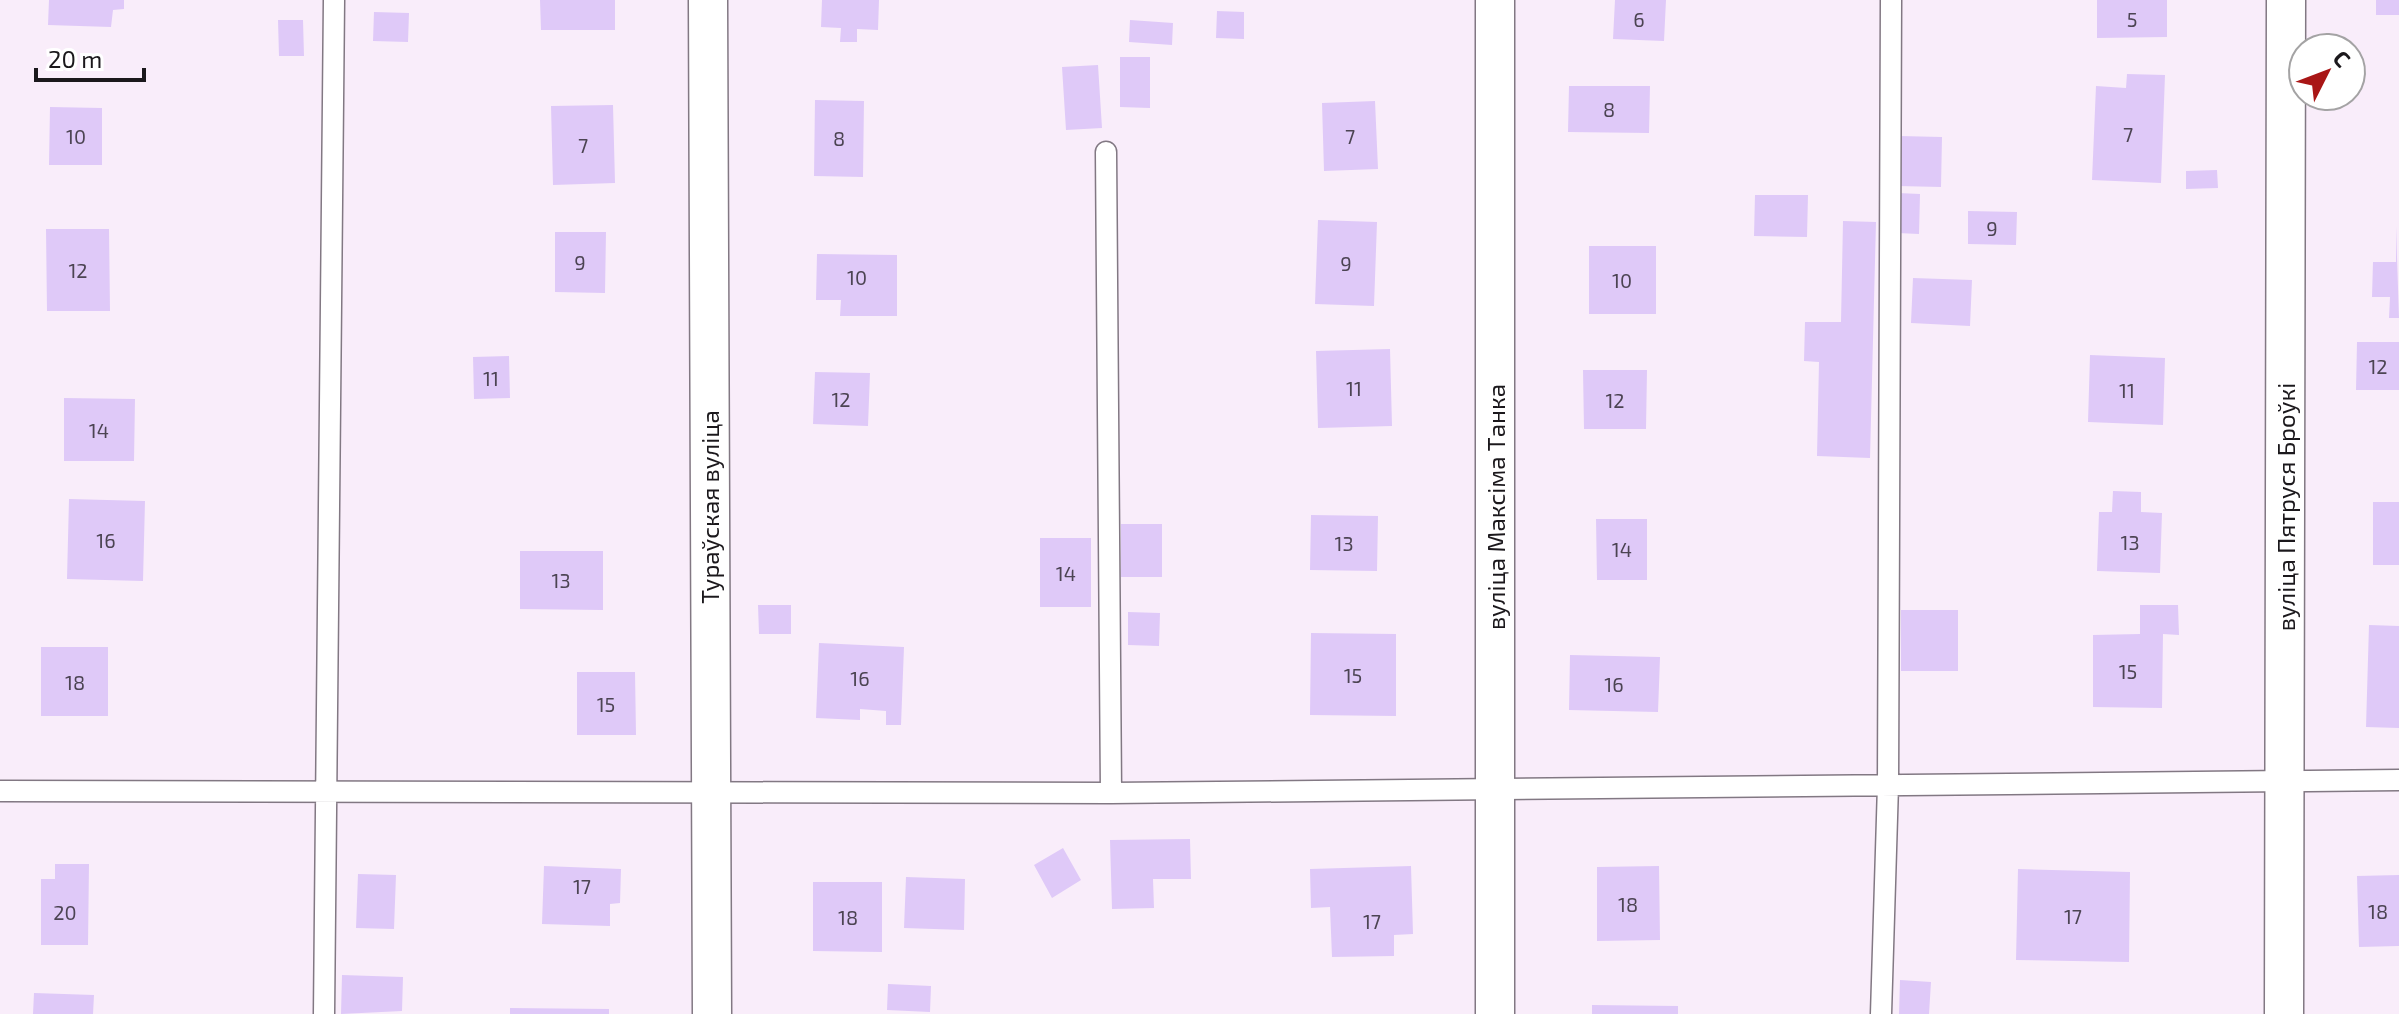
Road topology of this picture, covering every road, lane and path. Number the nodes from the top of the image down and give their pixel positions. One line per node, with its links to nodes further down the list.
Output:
1 (334, 0): 13 (lane)
2 (708, 0): 14 (street, Тураўская вуліца)
3 (1495, 0): 10 (street, вуліца Максіма Танка)
4 (1891, 0): 9 (lane)
5 (2286, 0): 8 (street, вуліца Пятруся Броўкі)
6 (1106, 152): 12 (lane)
7 (2399, 780): 8 (lane)
8 (2284, 781): 9 (lane); 19 (street, вуліца Пятруся Броўкі)
9 (1888, 785): 10 (lane); 18 (lane)
10 (1496, 789): 12 (lane); 17 (street, вуліца Максіма Танка)
11 (0, 791): 13 (lane)
12 (1111, 793): 14 (lane)
13 (325, 794): 14 (lane); 15 (lane)
14 (710, 794): 16 (street, Тураўская вуліца)
15 (324, 1014)
16 (712, 1014)
17 (1495, 1014)
18 (1881, 1014)
19 (2284, 1014)

